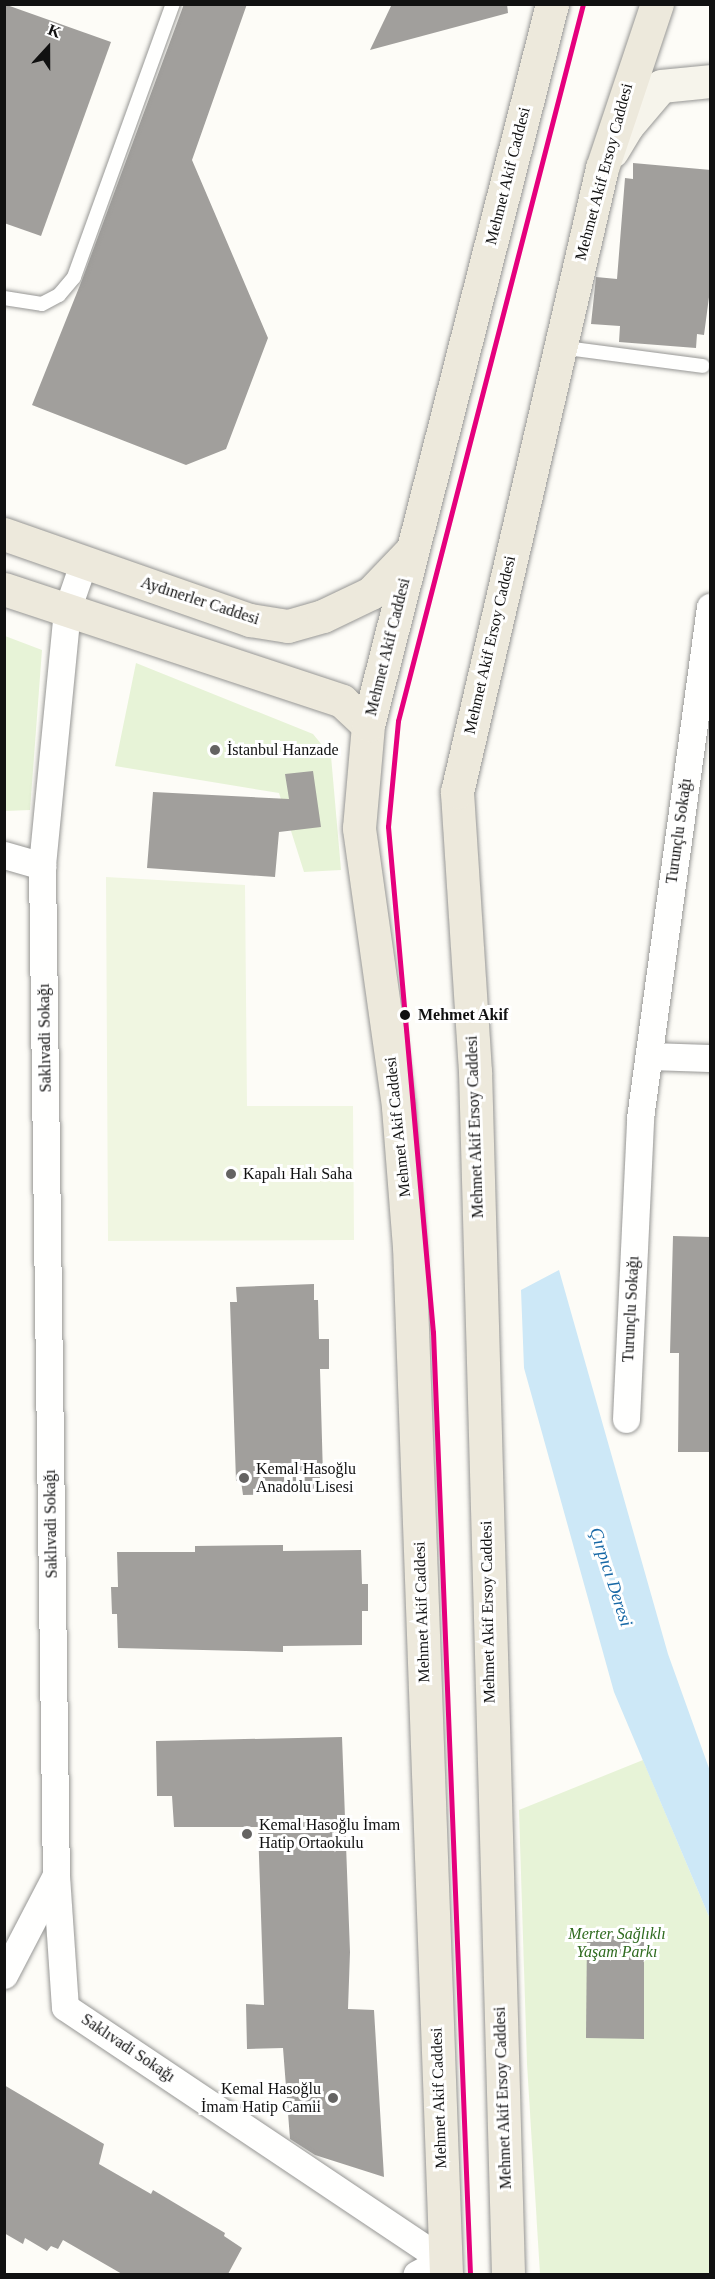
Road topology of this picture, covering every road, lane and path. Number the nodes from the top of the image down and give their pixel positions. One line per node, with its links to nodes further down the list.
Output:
1 (173, 4): 6 (lane)
2 (552, 4): 10 (main road, Mehmet Akif Caddesi)
3 (657, 4): 5 (main road, Mehmet Akif Ersoy Caddesi)
4 (711, 81): 5 (main road)
5 (602, 168): 7 (main road, Mehmet Akif Ersoy Caddesi)
6 (4, 298)
7 (559, 347): 8 (lane); 25 (main road, Mehmet Akif Ersoy Caddesi)
8 (703, 366)
9 (4, 534): 11 (main road, Aydınerler Caddesi)
10 (413, 549): 11 (main road, Aydınerler Caddesi); 15 (main road, Mehmet Akif Caddesi)
11 (84, 561): 14 (street, Saklıvadi Sokağı)
12 (4, 589): 14 (main road)
13 (711, 607): 18 (street, Turunçlu Sokağı)
14 (67, 610): 15 (main road); 17 (street, Saklıvadi Sokağı)
15 (368, 724): 24 (main road, Mehmet Akif Caddesi)
16 (4, 855): 17 (street)
17 (42, 866): 21 (street, Saklıvadi Sokağı)
18 (649, 1056): 19 (street); 20 (street, Turunçlu Sokağı)
19 (711, 1058)
20 (626, 1419)
21 (56, 1876): 22 (street); 23 (street, Saklıvadi Sokağı)
22 (4, 1975)
23 (417, 2274)
24 (446, 2274)
25 (508, 2274)

